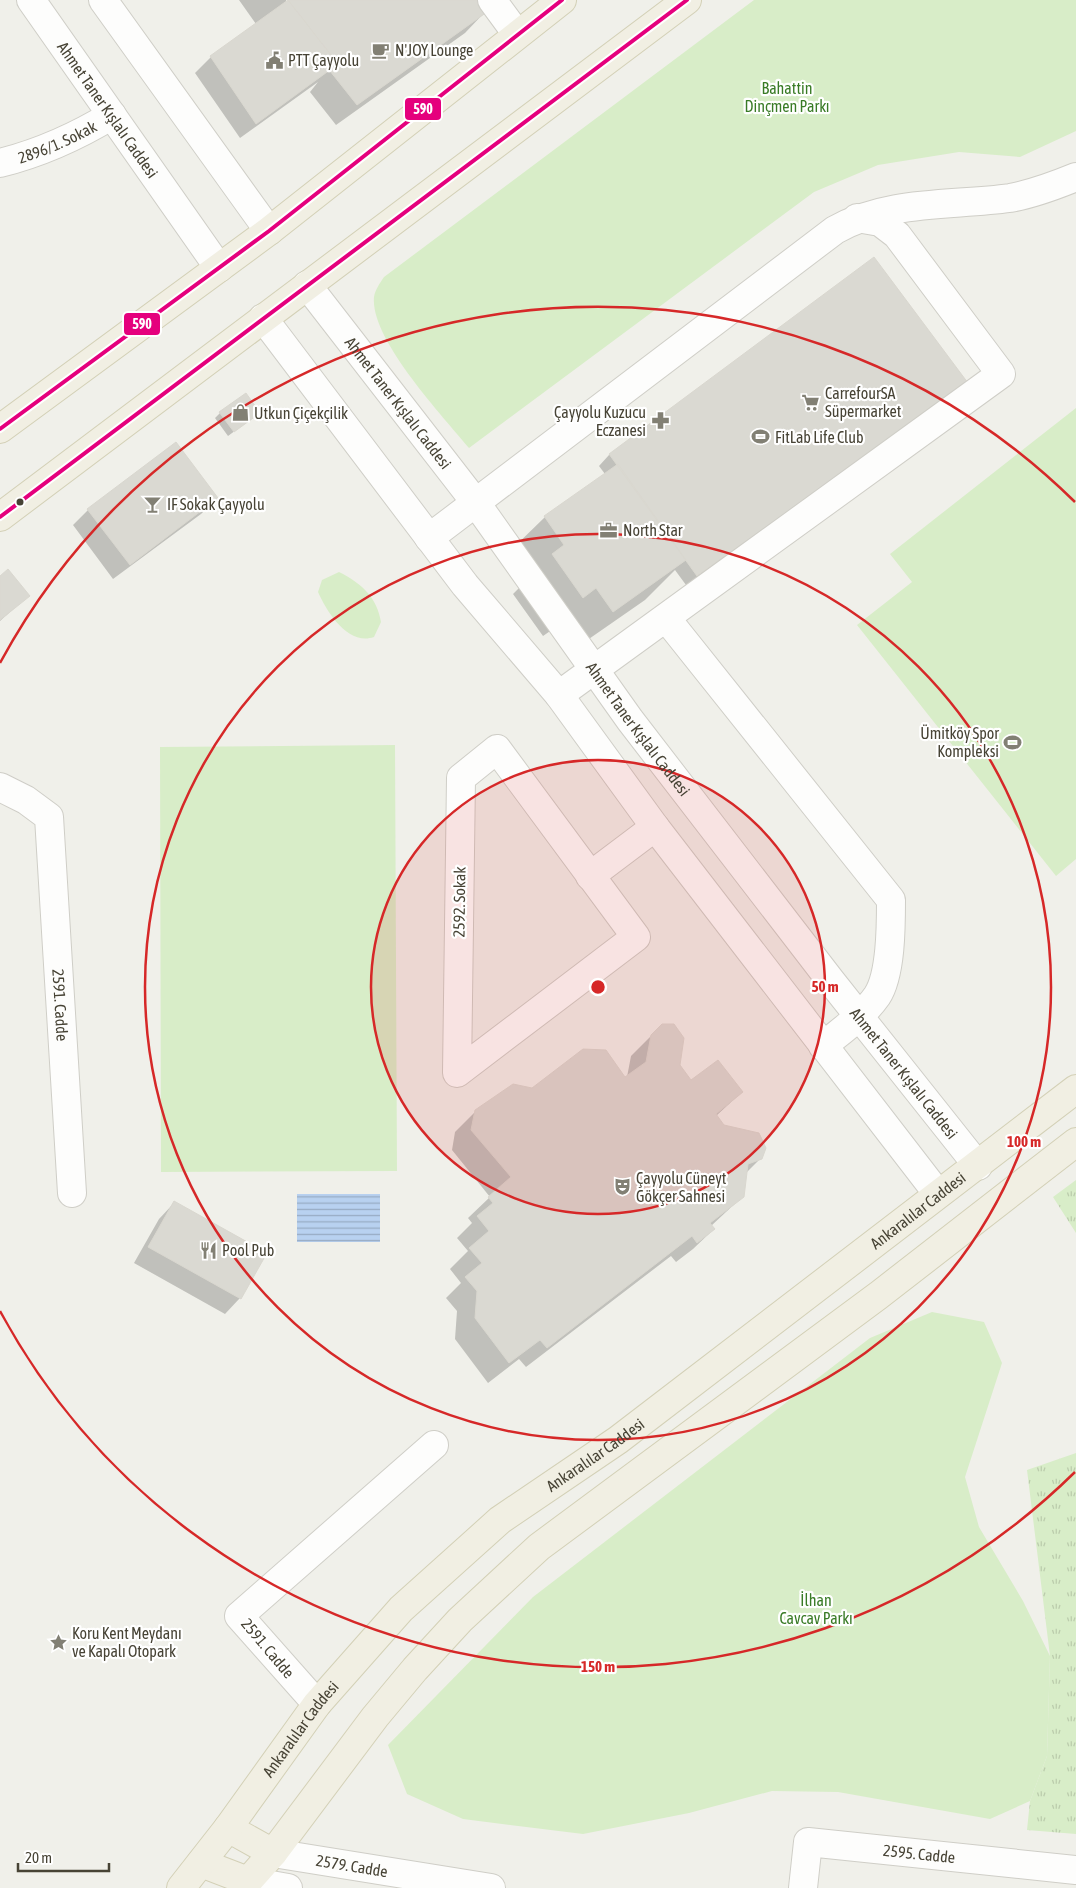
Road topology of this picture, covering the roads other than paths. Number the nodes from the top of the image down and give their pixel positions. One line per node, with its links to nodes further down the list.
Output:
1 (32, 0): 7 (street, Ahmet Taner Kışlalı Caddesi)
2 (103, 0): 11 (street)
3 (492, 0): 6 (street)
4 (562, 0): 6 (main road)
5 (687, 0): 13 (main road)
6 (517, 34): 11 (main road)
7 (112, 116): 8 (street, 2896/1. Sokak); 12 (street, Ahmet Taner Kışlalı Caddesi)
8 (0, 164)
9 (1076, 177): 10 (street)
10 (857, 218): 16 (street); 19 (street)
11 (269, 231): 12 (main road)
12 (219, 268): 15 (main road)
13 (307, 285): 14 (main road); 16 (street, Ahmet Taner Kışlalı Caddesi)
14 (263, 318): 17 (main road); 18 (street)
15 (0, 429)
16 (476, 503): 18 (street); 20 (street, Ahmet Taner Kışlalı Caddesi)
17 (0, 517)
18 (429, 538): 21 (street)
19 (666, 618): 20 (street); 25 (street)
20 (593, 669): 21 (street); 25 (street, Ahmet Taner Kışlalı Caddesi)
21 (559, 695): 23 (street)
22 (0, 787): 30 (street, 2591. Cadde)
23 (655, 827): 24 (street); 26 (street)
24 (590, 876): 24 (street, 2592. Sokak)
25 (860, 1016): 26 (street); 29 (street, Ahmet Taner Kışlalı Caddesi)
26 (822, 1046): 31 (street)
27 (1076, 1090): 29 (main road, Ankaralılar Caddesi)
28 (1076, 1142): 32 (main road)
29 (978, 1166): 31 (main road, Ankaralılar Caddesi); 32 (main road)
30 (72, 1193)
31 (938, 1194): 32 (main road); 34 (main road, Ankaralılar Caddesi)
32 (987, 1210): 36 (main road)
33 (434, 1445): 34 (street, 2591. Cadde)
34 (317, 1704): 35 (main road, Ankaralılar Caddesi)
35 (228, 1828): 36 (main road); 37 (main road, Ankaralılar Caddesi)
36 (273, 1853): 39 (main road); 42 (street, 2579. Cadde)
37 (201, 1864): 39 (main road); 40 (main road, Ankaralılar Caddesi)
38 (1076, 1870): 43 (street, 2595. Cadde)
39 (245, 1885): 41 (street)
40 (181, 1888)
41 (288, 1888)
42 (491, 1888)
43 (804, 1888)

